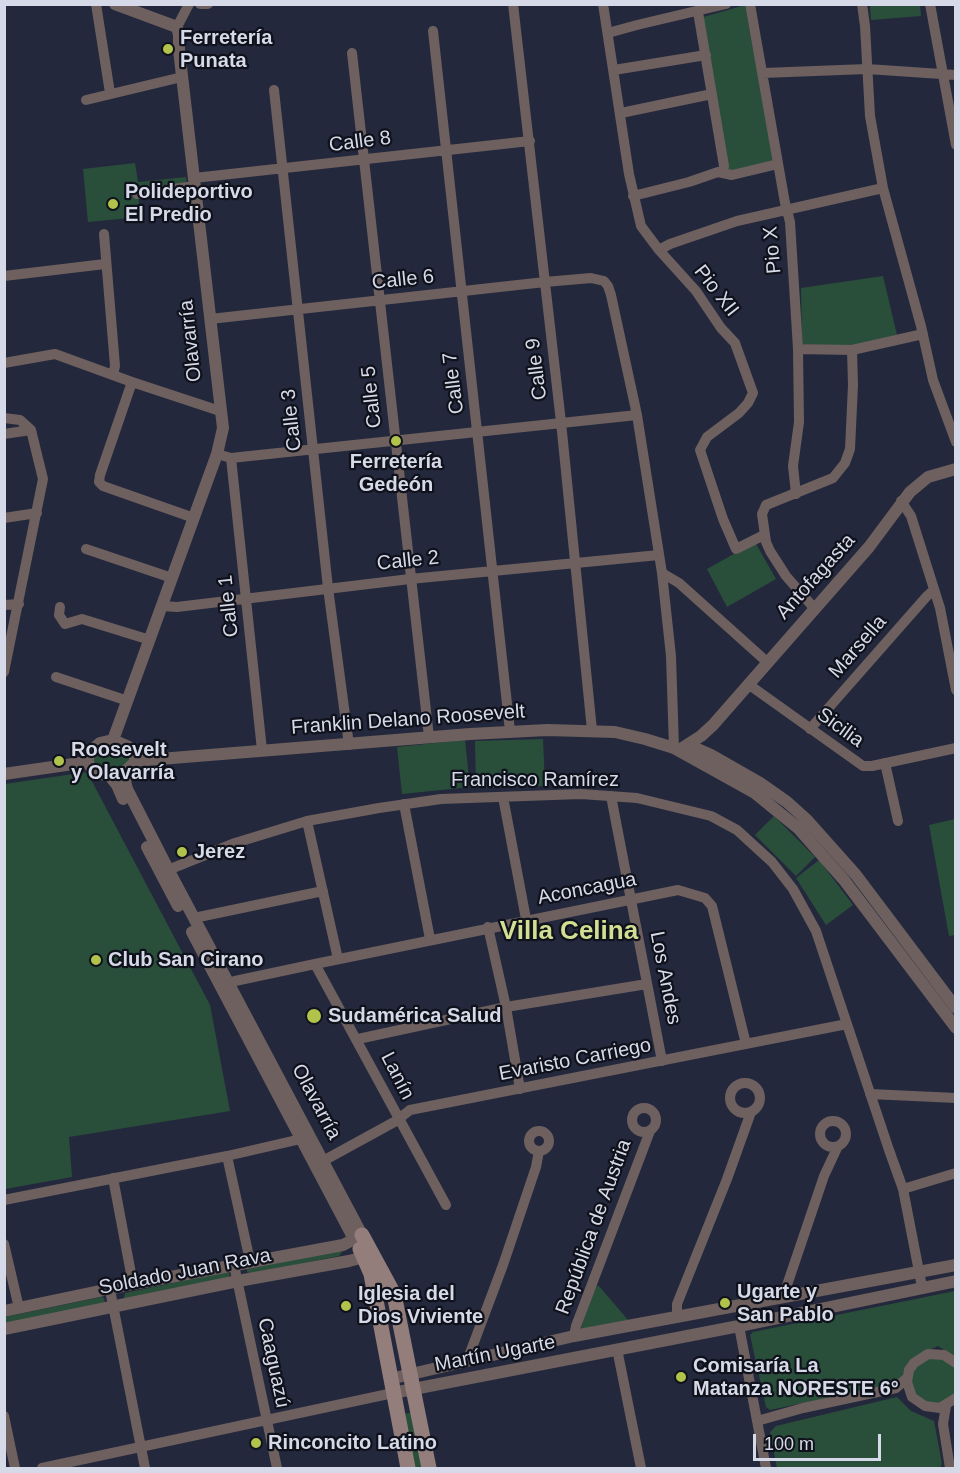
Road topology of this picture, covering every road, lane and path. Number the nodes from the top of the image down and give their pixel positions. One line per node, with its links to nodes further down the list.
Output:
1 (96, 4): 26 (street)
2 (114, 4): 12 (street)
3 (189, 4): 14 (street)
4 (200, 4): 5 (street)
5 (208, 4)
6 (513, 4): 30 (street, Calle 9)
7 (603, 4): 16 (street, Pio XII)
8 (726, 4): 13 (street)
9 (750, 4): 21 (street, Pio X)
10 (862, 4): 19 (street)
11 (930, 4): 22 (street)
12 (138, 9): 14 (street)
13 (703, 9): 16 (street); 18 (street)
14 (177, 27): 24 (street, Olavarría)
15 (433, 32): 32 (street, Calle 7)
16 (608, 33): 20 (street, Pio XII)
17 (352, 53): 33 (street, Calle 5)
18 (706, 55): 20 (street); 27 (street)
19 (867, 69): 21 (street); 22 (street); 38 (street)
20 (614, 70): 29 (street, Pio XII)
21 (763, 73): 34 (street, Pio X)
22 (942, 75): 23 (street); 31 (street)
23 (956, 75)
24 (182, 77): 26 (street); 37 (street, Olavarría)
25 (274, 90): 35 (street, Calle 3)
26 (110, 93): 28 (street)
27 (712, 94): 29 (street); 36 (street)
28 (86, 100)
29 (621, 113): 40 (street, Pio XII)
30 (530, 141): 32 (street, Calle 8); 46 (street, Calle 9)
31 (956, 145)
32 (446, 150): 33 (street, Calle 8); 47 (street, Calle 7)
33 (364, 159): 35 (street, Calle 8); 48 (street, Calle 5)
34 (778, 164): 36 (street); 41 (street, Pio X)
35 (282, 169): 37 (street, Calle 8); 49 (street, Calle 3)
36 (723, 172): 40 (street)
37 (194, 182): 39 (street, Calle 8); 50 (street, Olavarría)
38 (883, 188): 41 (street); 51 (street)
39 (136, 194)
40 (633, 196): 43 (street, Pio XII)
41 (787, 211): 43 (street); 52 (street, Pio X)
42 (104, 234): 44 (street)
43 (659, 250): 75 (street, Pio XII)
44 (105, 264): 45 (street); 55 (street)
45 (4, 276)
46 (545, 282): 47 (street, Calle 6); 58 (street, Calle 6); 60 (street, Calle 9)
47 (462, 292): 48 (street, Calle 6); 62 (street, Calle 7)
48 (380, 300): 49 (street, Calle 6); 64 (street, Calle 5)
49 (299, 308): 50 (street, Calle 6); 66 (street, Calle 3)
50 (210, 319): 57 (street, Olavarría)
51 (923, 334): 53 (street); 65 (street)
52 (798, 349): 53 (street); 70 (street, Pio X)
53 (852, 350): 70 (street)
54 (5, 363): 55 (street)
55 (113, 375): 56 (street)
56 (132, 382): 57 (street); 74 (street)
57 (220, 411): 67 (street, Olavarría)
58 (637, 415): 60 (street); 77 (street)
59 (4, 418): 61 (street)
60 (561, 422): 62 (street); 78 (street, Calle 9)
61 (31, 430): 63 (street); 72 (street)
62 (478, 432): 64 (street); 79 (street, Calle 7)
63 (4, 434)
64 (395, 442): 66 (street); 82 (street, Calle 5)
65 (956, 442)
66 (313, 449): 68 (street); 83 (street, Calle 3)
67 (217, 454): 68 (street); 74 (street, Olavarría)
68 (231, 458): 85 (street, Calle 1)
69 (956, 469): 71 (street, Antofagasta)
70 (796, 494): 75 (street)
71 (901, 501): 84 (street); 90 (street, Antofagasta)
72 (37, 513): 73 (street); 86 (street)
73 (4, 518)
74 (194, 518): 81 (street, Olavarría)
75 (764, 535): 90 (street)
76 (86, 549): 81 (street)
77 (659, 555): 78 (street, Calle 2); 80 (street)
78 (576, 562): 79 (street, Calle 2); 100 (street, Calle 9)
79 (492, 571): 82 (street, Calle 2); 101 (street, Calle 7)
80 (662, 573): 92 (street); 106 (street)
81 (172, 578): 88 (street, Olavarría)
82 (410, 579): 83 (street, Calle 2); 102 (street, Calle 5)
83 (328, 588): 85 (street, Calle 2); 104 (street, Calle 3)
84 (934, 590): 96 (street); 99 (street, Marsella)
85 (246, 598): 88 (street, Calle 2); 107 (street, Calle 1)
86 (18, 604): 87 (street); 93 (street)
87 (4, 605)
88 (162, 606): 91 (street, Olavarría)
89 (60, 607): 91 (street)
90 (814, 608): 92 (street, Antofagasta)
91 (150, 640): 97 (street, Olavarría)
92 (767, 663): 95 (street, Antofagasta)
93 (4, 672)
94 (56, 677): 97 (street)
95 (748, 684): 98 (street, Antofagasta); 99 (street, Sicilia)
96 (956, 690)
97 (128, 701): 103 (street, Olavarría)
98 (713, 725): 106 (street, Antofagasta); 108 (street)
99 (810, 729): 110 (street, Sicilia)
100 (592, 730): 101 (street, Franklin Delano Roosevelt); 106 (street, Franklin Delano Roosevelt)
101 (510, 731): 102 (street, Franklin Delano Roosevelt)
102 (429, 737): 104 (street, Franklin Delano Roosevelt)
103 (113, 740): 109 (street); 111 (street)
104 (348, 745): 107 (street, Franklin Delano Roosevelt)
105 (956, 748): 110 (street, Sicilia)
106 (678, 749): 108 (street); 112 (street)
107 (262, 750): 111 (street, Franklin Delano Roosevelt)
108 (711, 755): 112 (street); 132 (street)
109 (87, 762): 113 (street); 114 (street)
110 (885, 763): 119 (street)
111 (131, 766): 114 (street); 120 (street, Olavarría)
112 (717, 771): 134 (street)
113 (4, 774)
114 (109, 775): 120 (street, Olavarría)
115 (611, 796): 116 (street, Francisco Ramírez); 122 (street, Los Andes); 133 (street, Francisco Ramírez)
116 (503, 797): 117 (street, Francisco Ramírez); 124 (street)
117 (404, 804): 118 (street, Francisco Ramírez); 126 (street)
118 (307, 821): 120 (street, Francisco Ramírez); 121 (street)
119 (898, 821)
120 (164, 871): 123 (street, Olavarría); 130 (street, Olavarría)
121 (323, 891): 123 (street); 127 (street)
122 (632, 898): 124 (street, Aconcagua); 129 (street, Los Andes); 136 (street, Aconcagua)
123 (194, 918): 130 (street, Olavarría)
124 (526, 919): 125 (street, Aconcagua)
125 (488, 927): 126 (street, Aconcagua); 131 (street)
126 (430, 939): 127 (street, Aconcagua)
127 (338, 959): 128 (street, Aconcagua)
128 (315, 964): 130 (street, Aconcagua); 135 (street, Lanín)
129 (647, 984): 131 (street); 137 (street, Los Andes)
130 (225, 985): 144 (street, Olavarría); 148 (street, Olavarría)
131 (506, 1007): 135 (street); 138 (street)
132 (956, 1008)
133 (847, 1024): 136 (street, Evaristo Carriego); 139 (street, Francisco Ramírez)
134 (956, 1028)
135 (358, 1040): 142 (street, Lanín)
136 (746, 1044): 137 (street, Evaristo Carriego)
137 (662, 1061): 138 (street, Evaristo Carriego)
138 (520, 1089): 142 (street, Evaristo Carriego)
139 (870, 1094): 140 (street); 151 (street, Francisco Ramírez)
140 (956, 1098)
141 (752, 1112): 170 (street)
142 (399, 1119): 148 (street, Evaristo Carriego); 153 (street, Lanín)
143 (650, 1131): 173 (street, República de Austria)
144 (301, 1139): 147 (street); 154 (street, Olavarría)
145 (838, 1146): 166 (street)
146 (539, 1151): 175 (street)
147 (227, 1156): 150 (street); 157 (street)
148 (323, 1161): 154 (street, Olavarría)
149 (956, 1173): 151 (street)
150 (113, 1178): 152 (street); 163 (street)
151 (903, 1189): 160 (street, Francisco Ramírez)
152 (4, 1200)
153 (446, 1205)
154 (358, 1237): 156 (main road, Olavarría); 157 (street, Soldado Juan Rava)
155 (4, 1244): 168 (street)
156 (369, 1256): 161 (street, Soldado Juan Rava); 177 (main road, Olavarría); 179 (main road, Olavarría)
157 (250, 1262): 158 (street, Soldado Juan Rava)
158 (234, 1265): 161 (street, Caaguazú); 163 (street, Soldado Juan Rava)
159 (956, 1265): 160 (street, Martín Ugarte)
160 (919, 1272): 164 (street, Francisco Ramírez); 166 (street, Martín Ugarte)
161 (238, 1281): 167 (street, Soldado Juan Rava); 187 (street, Caaguazú)
162 (956, 1281): 164 (street, Martín Ugarte)
163 (133, 1284): 165 (street, Soldado Juan Rava)
164 (922, 1287): 171 (street, Martín Ugarte)
165 (110, 1290): 167 (street); 168 (street, Soldado Juan Rava)
166 (783, 1297): 170 (street, Martín Ugarte)
167 (113, 1306): 172 (street, Soldado Juan Rava); 190 (street)
168 (20, 1308): 169 (street, Soldado Juan Rava)
169 (4, 1311)
170 (677, 1316): 173 (street, Martín Ugarte)
171 (739, 1326): 174 (street, Martín Ugarte); 188 (street)
172 (4, 1329)
173 (574, 1336): 175 (street, Martín Ugarte)
174 (617, 1349): 181 (street, Martín Ugarte); 197 (street)
175 (467, 1361): 177 (street, Martín Ugarte)
176 (956, 1363): 178 (street)
177 (410, 1374): 179 (street, Martín Ugarte); 181 (main road, Olavarría)
178 (907, 1378): 180 (street); 182 (street)
179 (392, 1386): 181 (street, Martín Ugarte); 187 (street, Martín Ugarte); 195 (main road, Olavarría)
180 (896, 1388): 182 (street); 188 (street)
181 (413, 1390): 196 (main road, Olavarría)
182 (912, 1396): 185 (street)
183 (956, 1398): 184 (street)
184 (946, 1406): 185 (street); 189 (street)
185 (925, 1407): 189 (street)
186 (4, 1416): 191 (street)
187 (267, 1420): 190 (street, Martín Ugarte); 194 (street, Caaguazú)
188 (757, 1421): 198 (street)
189 (943, 1424): 199 (street)
190 (140, 1447): 192 (street, Martín Ugarte); 193 (street)
191 (15, 1468)
192 (42, 1468)
193 (145, 1468)
194 (277, 1468)
195 (408, 1468)
196 (429, 1468)
197 (641, 1468)
198 (766, 1468)
199 (950, 1468)

